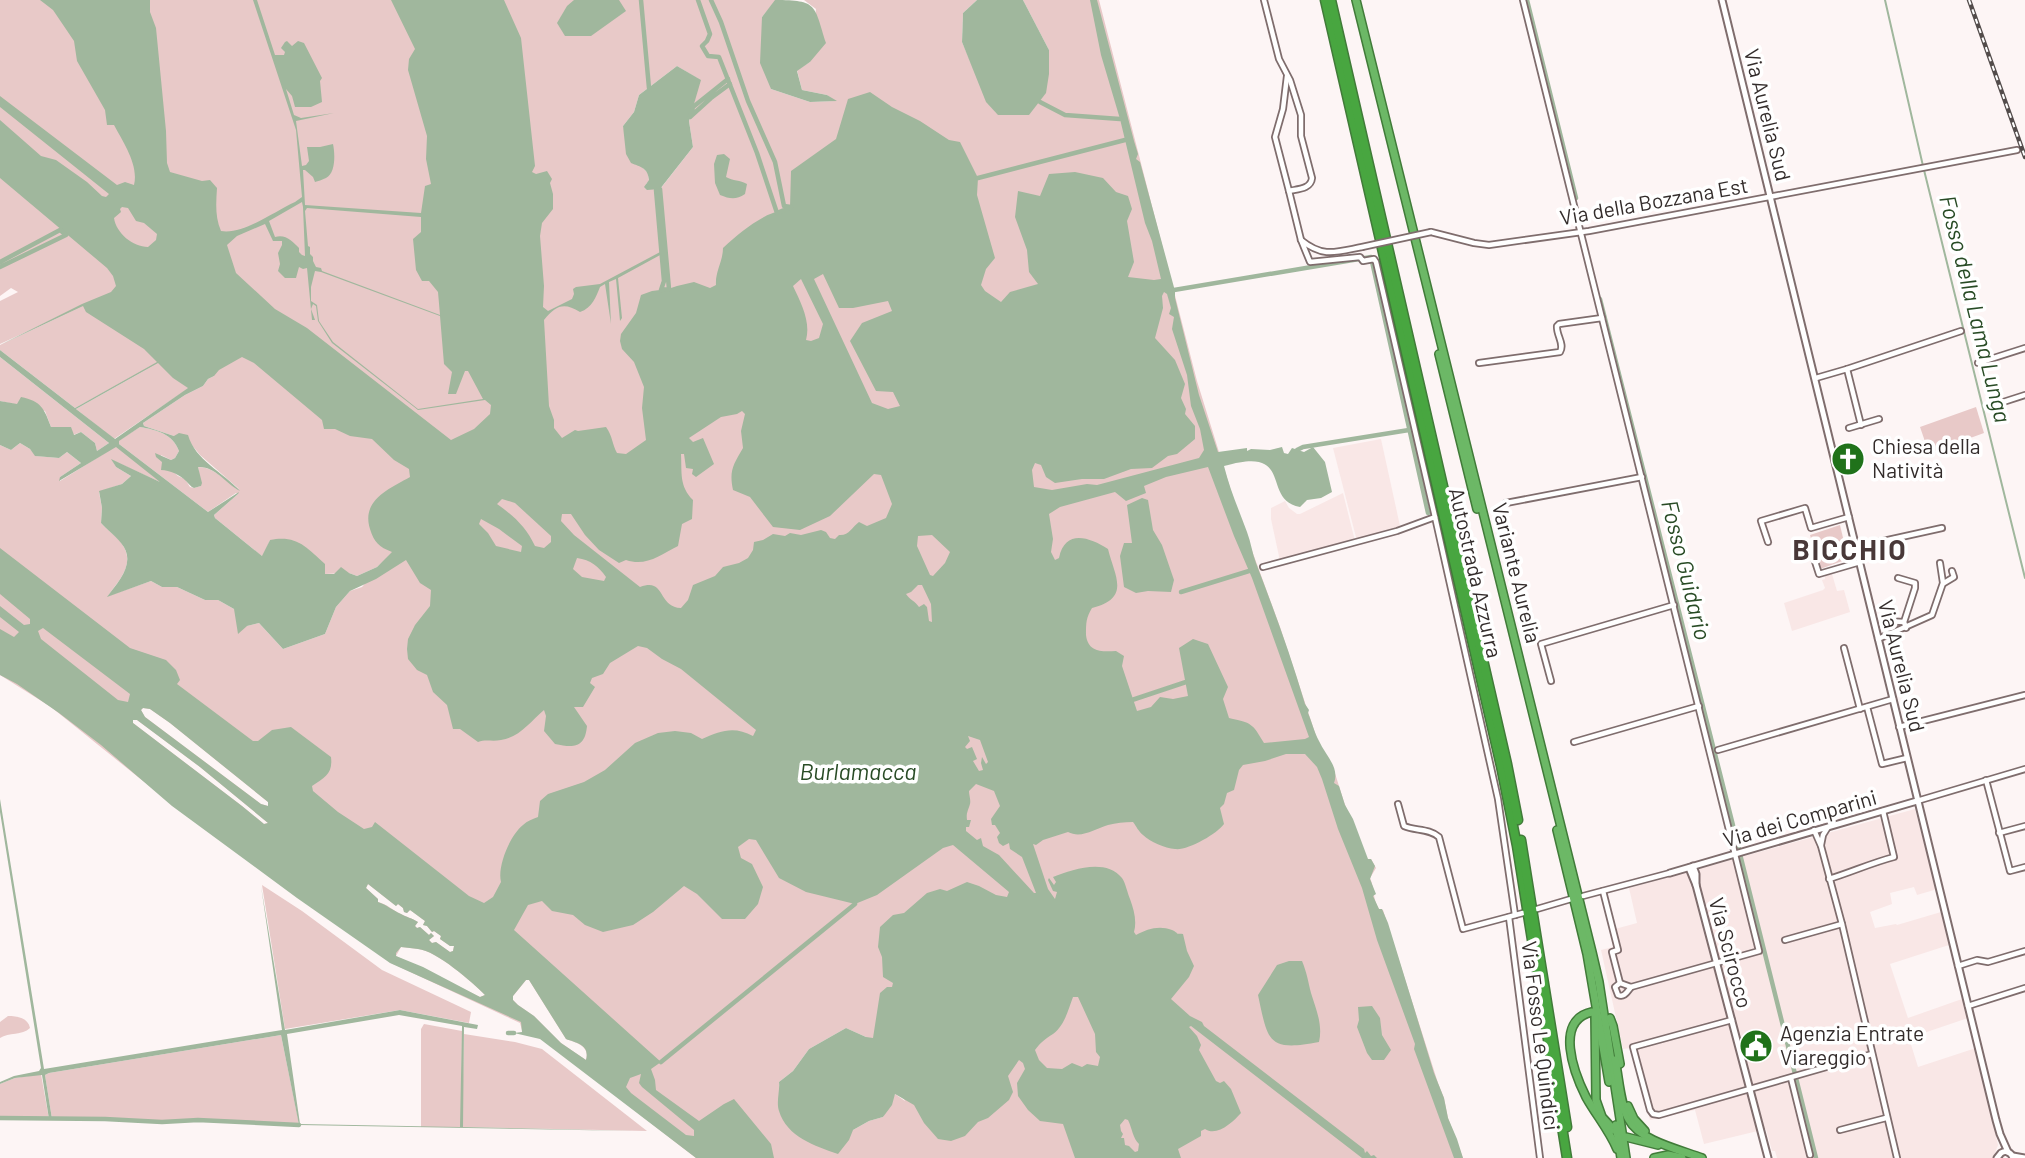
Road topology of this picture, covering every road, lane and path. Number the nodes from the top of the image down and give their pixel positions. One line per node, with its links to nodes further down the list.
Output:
1 (1264, 0): 7 (street)
2 (1325, 0): 105 (highway, Autostrada Azzurra)
3 (1331, 0): 106 (highway, Autostrada Azzurra)
4 (1354, 0): 83 (highway, Variante Aurelia)
5 (1523, 0): 11 (street)
6 (1722, 0): 10 (main road, Via Aurelia Sud)
7 (1287, 75): 9 (street); 9 (street)
8 (2017, 150): 10 (street, Via della Bozzana Est)
9 (1289, 191): 12 (street)
10 (1771, 198): 11 (street, Via della Bozzana Est); 19 (main road, Via Aurelia Sud)
11 (1581, 232): 12 (street, Via della Bozzana Est, bridge); 13 (street)
12 (1301, 240): 27 (street, Via Fosso Le Quindici)
13 (1602, 318): 16 (street); 25 (street)
14 (1961, 331): 18 (street)
15 (2025, 348): 17 (street)
16 (1479, 363)
17 (1978, 363)
18 (1847, 369): 19 (street); 23 (street)
19 (1816, 378): 28 (main road, Via Aurelia Sud)
20 (2025, 395): 21 (street)
21 (1997, 404)
22 (1879, 419): 23 (street)
23 (1861, 425): 24 (street)
24 (1849, 428)
25 (1642, 477): 26 (street); 39 (street)
26 (1506, 503)
27 (1435, 517): 35 (street); 76 (street, Via Fosso Le Quindici)
28 (1849, 517): 30 (street); 32 (main road, Via Aurelia Sud)
29 (1942, 528): 32 (street)
30 (1768, 542)
31 (1810, 546): 33 (street)
32 (1856, 547): 33 (main road, Via Aurelia Sud)
33 (1860, 562): 42 (main road, Via Aurelia Sud)
34 (1940, 563): 38 (street)
35 (1263, 567)
36 (1952, 571): 38 (street)
37 (1898, 578): 41 (street)
38 (1943, 583): 41 (street)
39 (1674, 605): 44 (street); 47 (street)
40 (1885, 621): 41 (street)
41 (1905, 625): 42 (street)
42 (1878, 639): 46 (main road, Via Aurelia Sud)
43 (1844, 648): 49 (street)
44 (1551, 681)
45 (2025, 695): 50 (street)
46 (1893, 699): 48 (street); 50 (main road, Via Aurelia Sud)
47 (1699, 706): 51 (street); 64 (street)
48 (1867, 707): 49 (street); 53 (street)
49 (1860, 709): 52 (street)
50 (1899, 727): 53 (main road, Via Aurelia Sud)
51 (1574, 742)
52 (1718, 750)
53 (1907, 758): 56 (main road, Via Aurelia Sud)
54 (2025, 769): 55 (street, Via dei Comparini)
55 (1986, 780): 56 (street, Via dei Comparini); 62 (street)
56 (1917, 801): 58 (main road, Via dei Comparini); 81 (main road, Via Aurelia Sud)
57 (1398, 804): 76 (street)
58 (1884, 811): 60 (main road, Via dei Comparini); 70 (street)
59 (2025, 825): 62 (street)
60 (1828, 827): 61 (main road, Via dei Comparini); 63 (street)
61 (1814, 830): 63 (street); 64 (main road, Via dei Comparini)
62 (2000, 833): 67 (street)
63 (1821, 846): 70 (street)
64 (1735, 853): 65 (main road, Via dei Comparini); 80 (street)
65 (1704, 863): 66 (main road, Via dei Comparini); 69 (main road, Via Scirocco)
66 (1691, 867): 68 (main road, Via dei Comparini); 69 (main road, Via Scirocco)
67 (2025, 867)
68 (1670, 873): 69 (main road, Via Scirocco); 71 (street, Via dei Comparini)
69 (1695, 879): 80 (main road, Via Scirocco)
70 (1829, 879): 77 (street)
71 (1603, 891): 72 (street, Via dei Comparini); 82 (street)
72 (1583, 896)
73 (1571, 899): 74 (street)
74 (1537, 909)
75 (1524, 913): 76 (street)
76 (1512, 916): 104 (street, Via Fosso Le Quindici)
77 (1842, 924): 78 (street); 90 (street)
78 (1785, 940)
79 (2025, 951): 81 (street)
80 (1717, 963): 84 (street); 89 (main road, Via Scirocco)
81 (1958, 966): 86 (main road, Via Aurelia Sud)
82 (1620, 984): 84 (street); 84 (street)
83 (1597, 986): 94 (highway); 98 (highway); 107 (highway, Variante Aurelia)
84 (1631, 987)
85 (2025, 988): 86 (street)
86 (1968, 1006): 96 (main road, Via Aurelia Sud)
87 (1592, 1012): 107 (highway)
88 (1610, 1018): 98 (highway)
89 (1732, 1020): 92 (main road, Via Scirocco); 92 (street)
90 (1872, 1054): 91 (street); 93 (street)
91 (1794, 1077): 92 (street); 100 (street)
92 (1749, 1089): 102 (main road, Via Scirocco)
93 (1886, 1118): 95 (street); 111 (street)
94 (1614, 1130)
95 (1840, 1130)
96 (2000, 1135): 101 (main road, Via Aurelia Sud); 103 (main road, Via Aurelia Sud)
97 (1626, 1137): 98 (highway)
98 (1673, 1148): 99 (highway)
99 (1683, 1155): 108 (highway); 109 (highway); 110 (highway)
100 (1811, 1155)
101 (2011, 1155): 103 (main road, Via Aurelia Sud); 112 (main road)
102 (1766, 1156)
103 (1998, 1156)
104 (1541, 1158)
105 (1567, 1158)
106 (1572, 1158)
107 (1623, 1158)
108 (1654, 1158)
109 (1695, 1158)
110 (1702, 1158)
111 (1896, 1158)
112 (2025, 1158)

